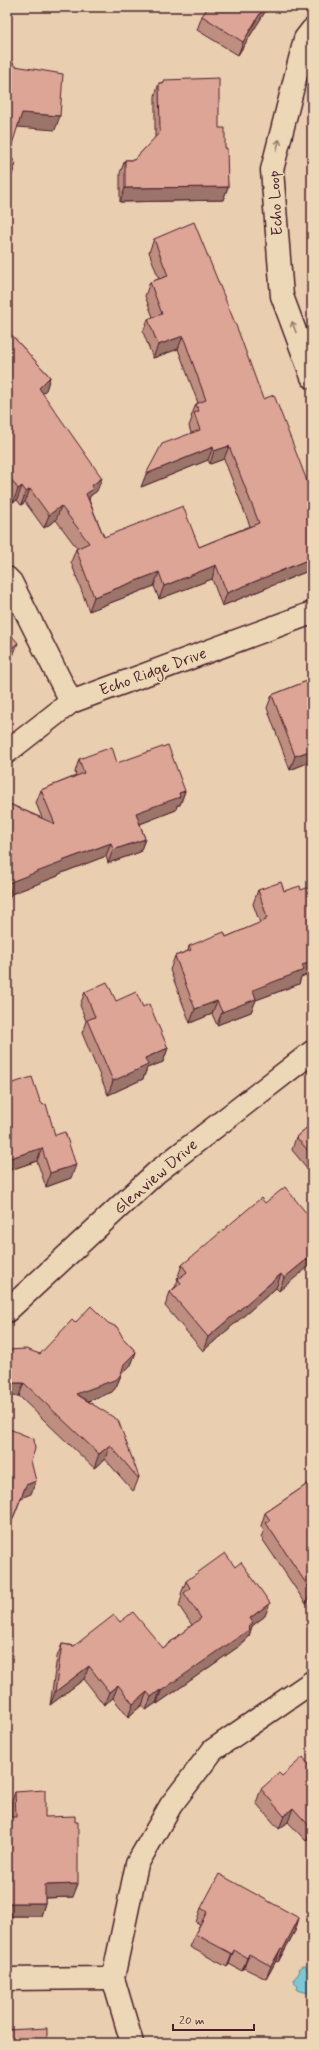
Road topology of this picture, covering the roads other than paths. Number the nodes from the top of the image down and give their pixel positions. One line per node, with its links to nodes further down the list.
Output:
1 (312, 30): 2 (street, Echo Loop, one-way to 1)
2 (312, 377)
3 (7, 578): 5 (street)
4 (312, 613): 5 (street, Echo Ridge Drive)
5 (71, 702): 6 (street, Echo Ridge Drive)
6 (7, 752)
7 (312, 1052): 8 (street, Glenview Drive)
8 (7, 1311)
9 (312, 1682): 10 (street)
10 (113, 1978): 11 (street); 12 (street)
11 (7, 1979)
12 (132, 2043)

